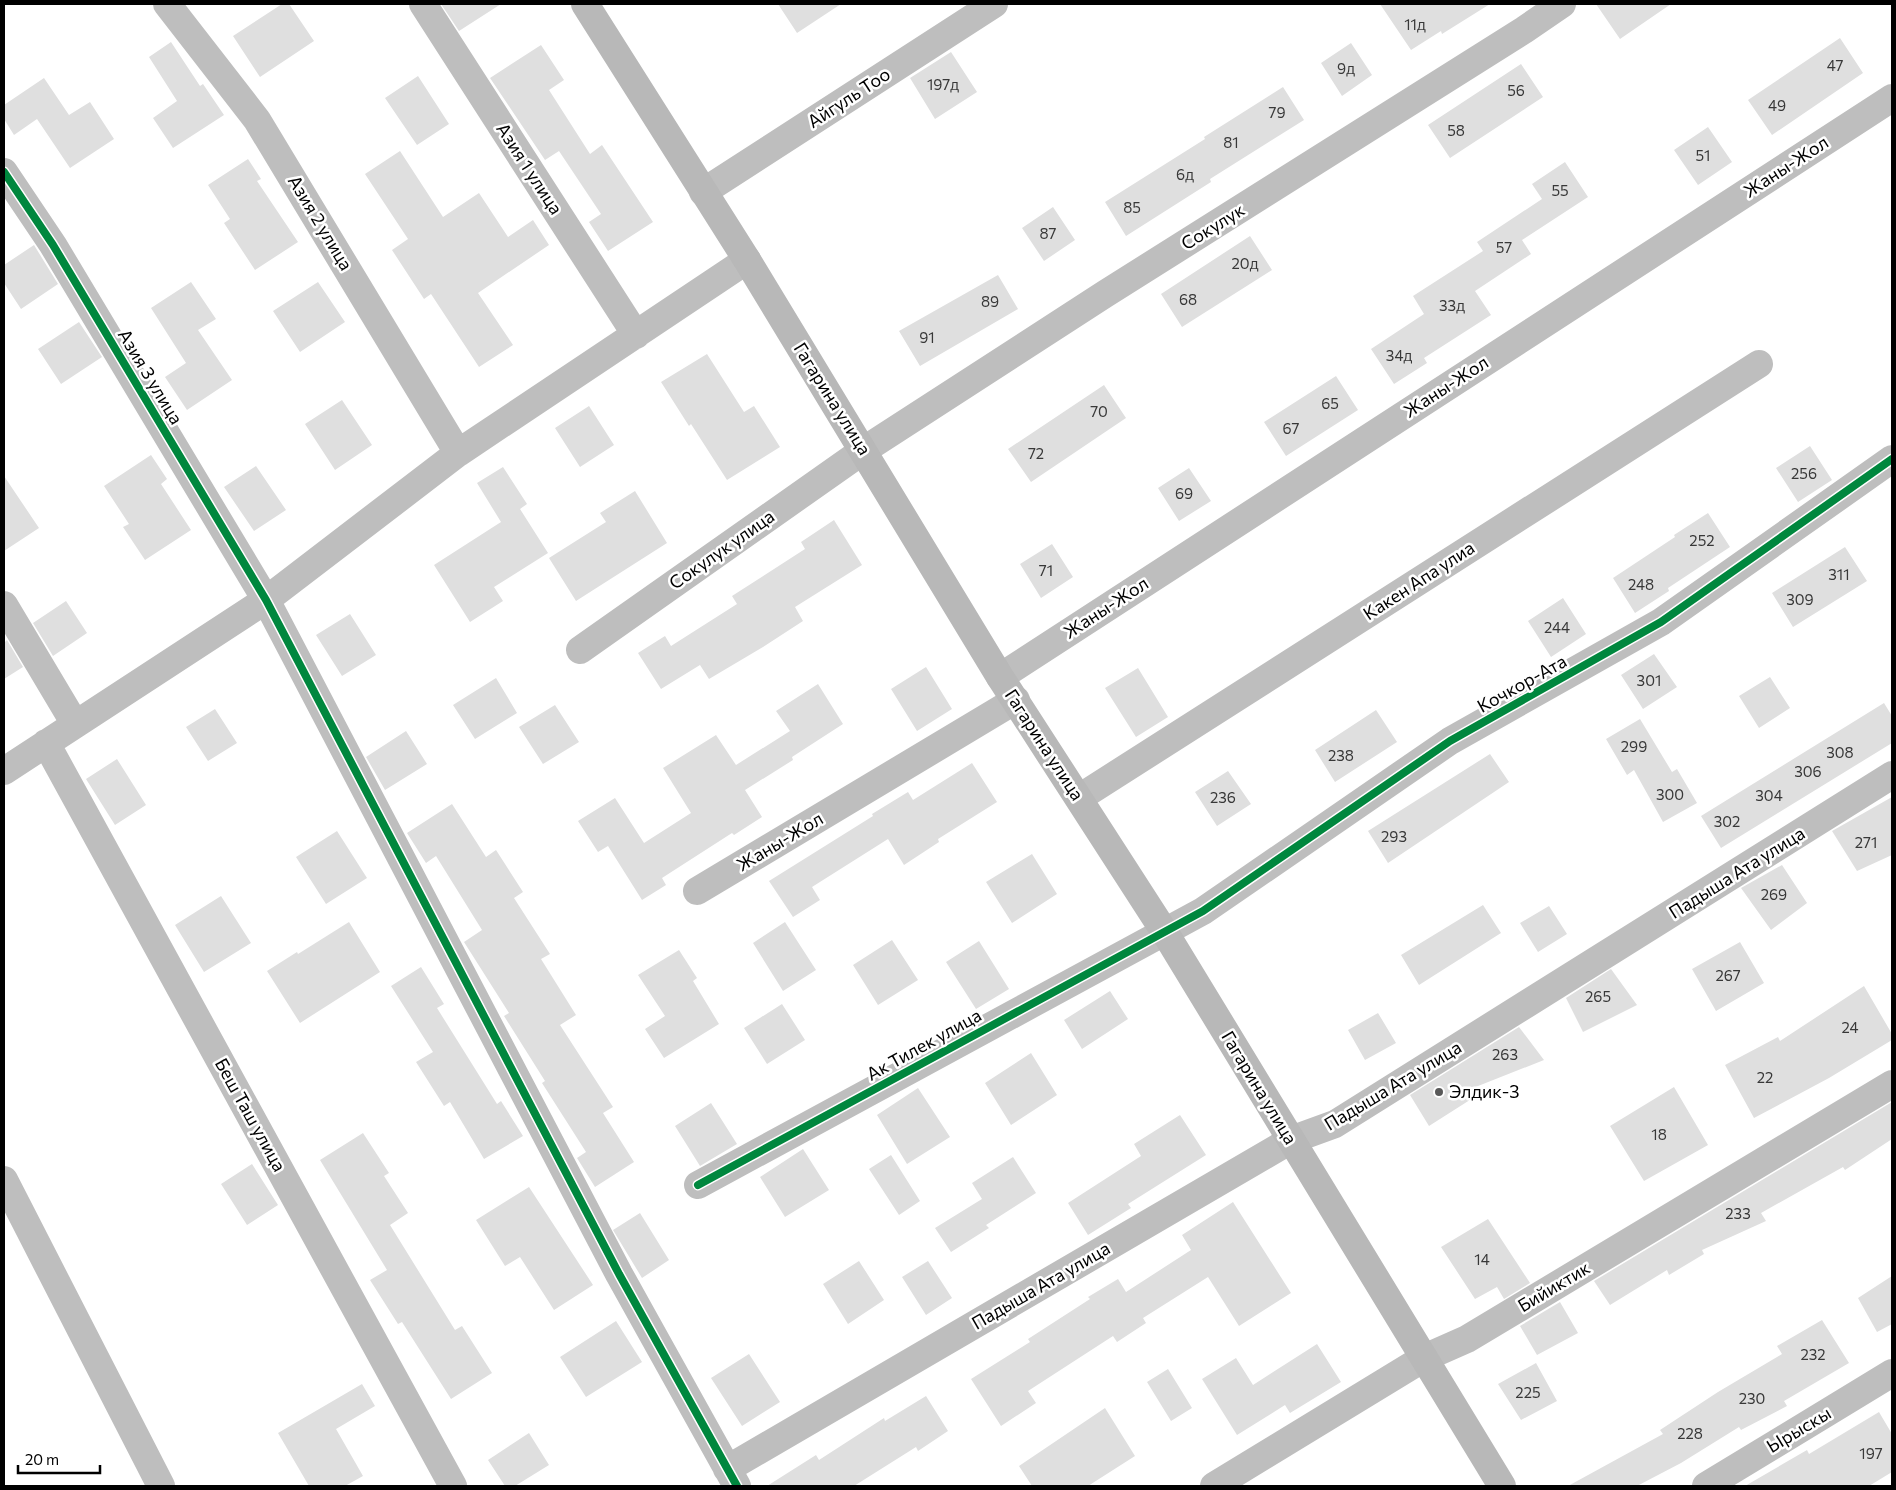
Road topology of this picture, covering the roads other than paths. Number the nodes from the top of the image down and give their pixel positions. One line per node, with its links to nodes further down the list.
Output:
1 (167, 4): 13 (street, Азия 2 улица)
2 (423, 4): 10 (street, Азия 1 улица)
3 (585, 4): 8 (main road, Гагарина улица)
4 (994, 4): 8 (street, Айгуль Тоо)
5 (1562, 4): 12 (street, Сокулук)
6 (1892, 98): 18 (street, Жаны-Жол)
7 (4, 172): 15 (street, Азия 3 улица)
8 (703, 192): 9 (main road, Гагарина улица)
9 (746, 260): 10 (street); 12 (main road, Гагарина улица)
10 (636, 335): 13 (street)
11 (1759, 364): 24 (street, Какен Апа улиа)
12 (864, 450): 17 (street, Сокулук улица); 18 (main road, Гагарина улица)
13 (458, 453): 15 (street)
14 (1892, 459): 26 (street, Кочкор-Ата)
15 (266, 600): 20 (street); 33 (street, Азия 3 улица)
16 (4, 605): 20 (street)
17 (580, 650)
18 (1000, 676): 19 (main road, Гагарина улица)
19 (1016, 700): 24 (main road, Гагарина улица); 25 (street, Жаны-Жол)
20 (76, 724): 21 (street)
21 (46, 743): 22 (street); 35 (street, Беш Таш улица)
22 (4, 771)
23 (1892, 776): 28 (street, Падыша Ата улица)
24 (1079, 798): 26 (main road, Гагарина улица)
25 (698, 891)
26 (1164, 931): 28 (main road, Гагарина улица); 30 (street, Ак Тилек улица)
27 (1892, 1084): 31 (street, Бийиктик)
28 (1291, 1140): 31 (main road, Гагарина улица); 33 (street, Падыша Ата улица)
29 (4, 1180): 34 (street)
30 (698, 1185)
31 (1424, 1358): 36 (street, Бийиктик); 37 (main road, Гагарина улица)
32 (1892, 1373): 38 (street, Ырыскы)
33 (732, 1477)
34 (161, 1486)
35 (452, 1486)
36 (1214, 1486)
37 (1502, 1486)
38 (1706, 1486)

